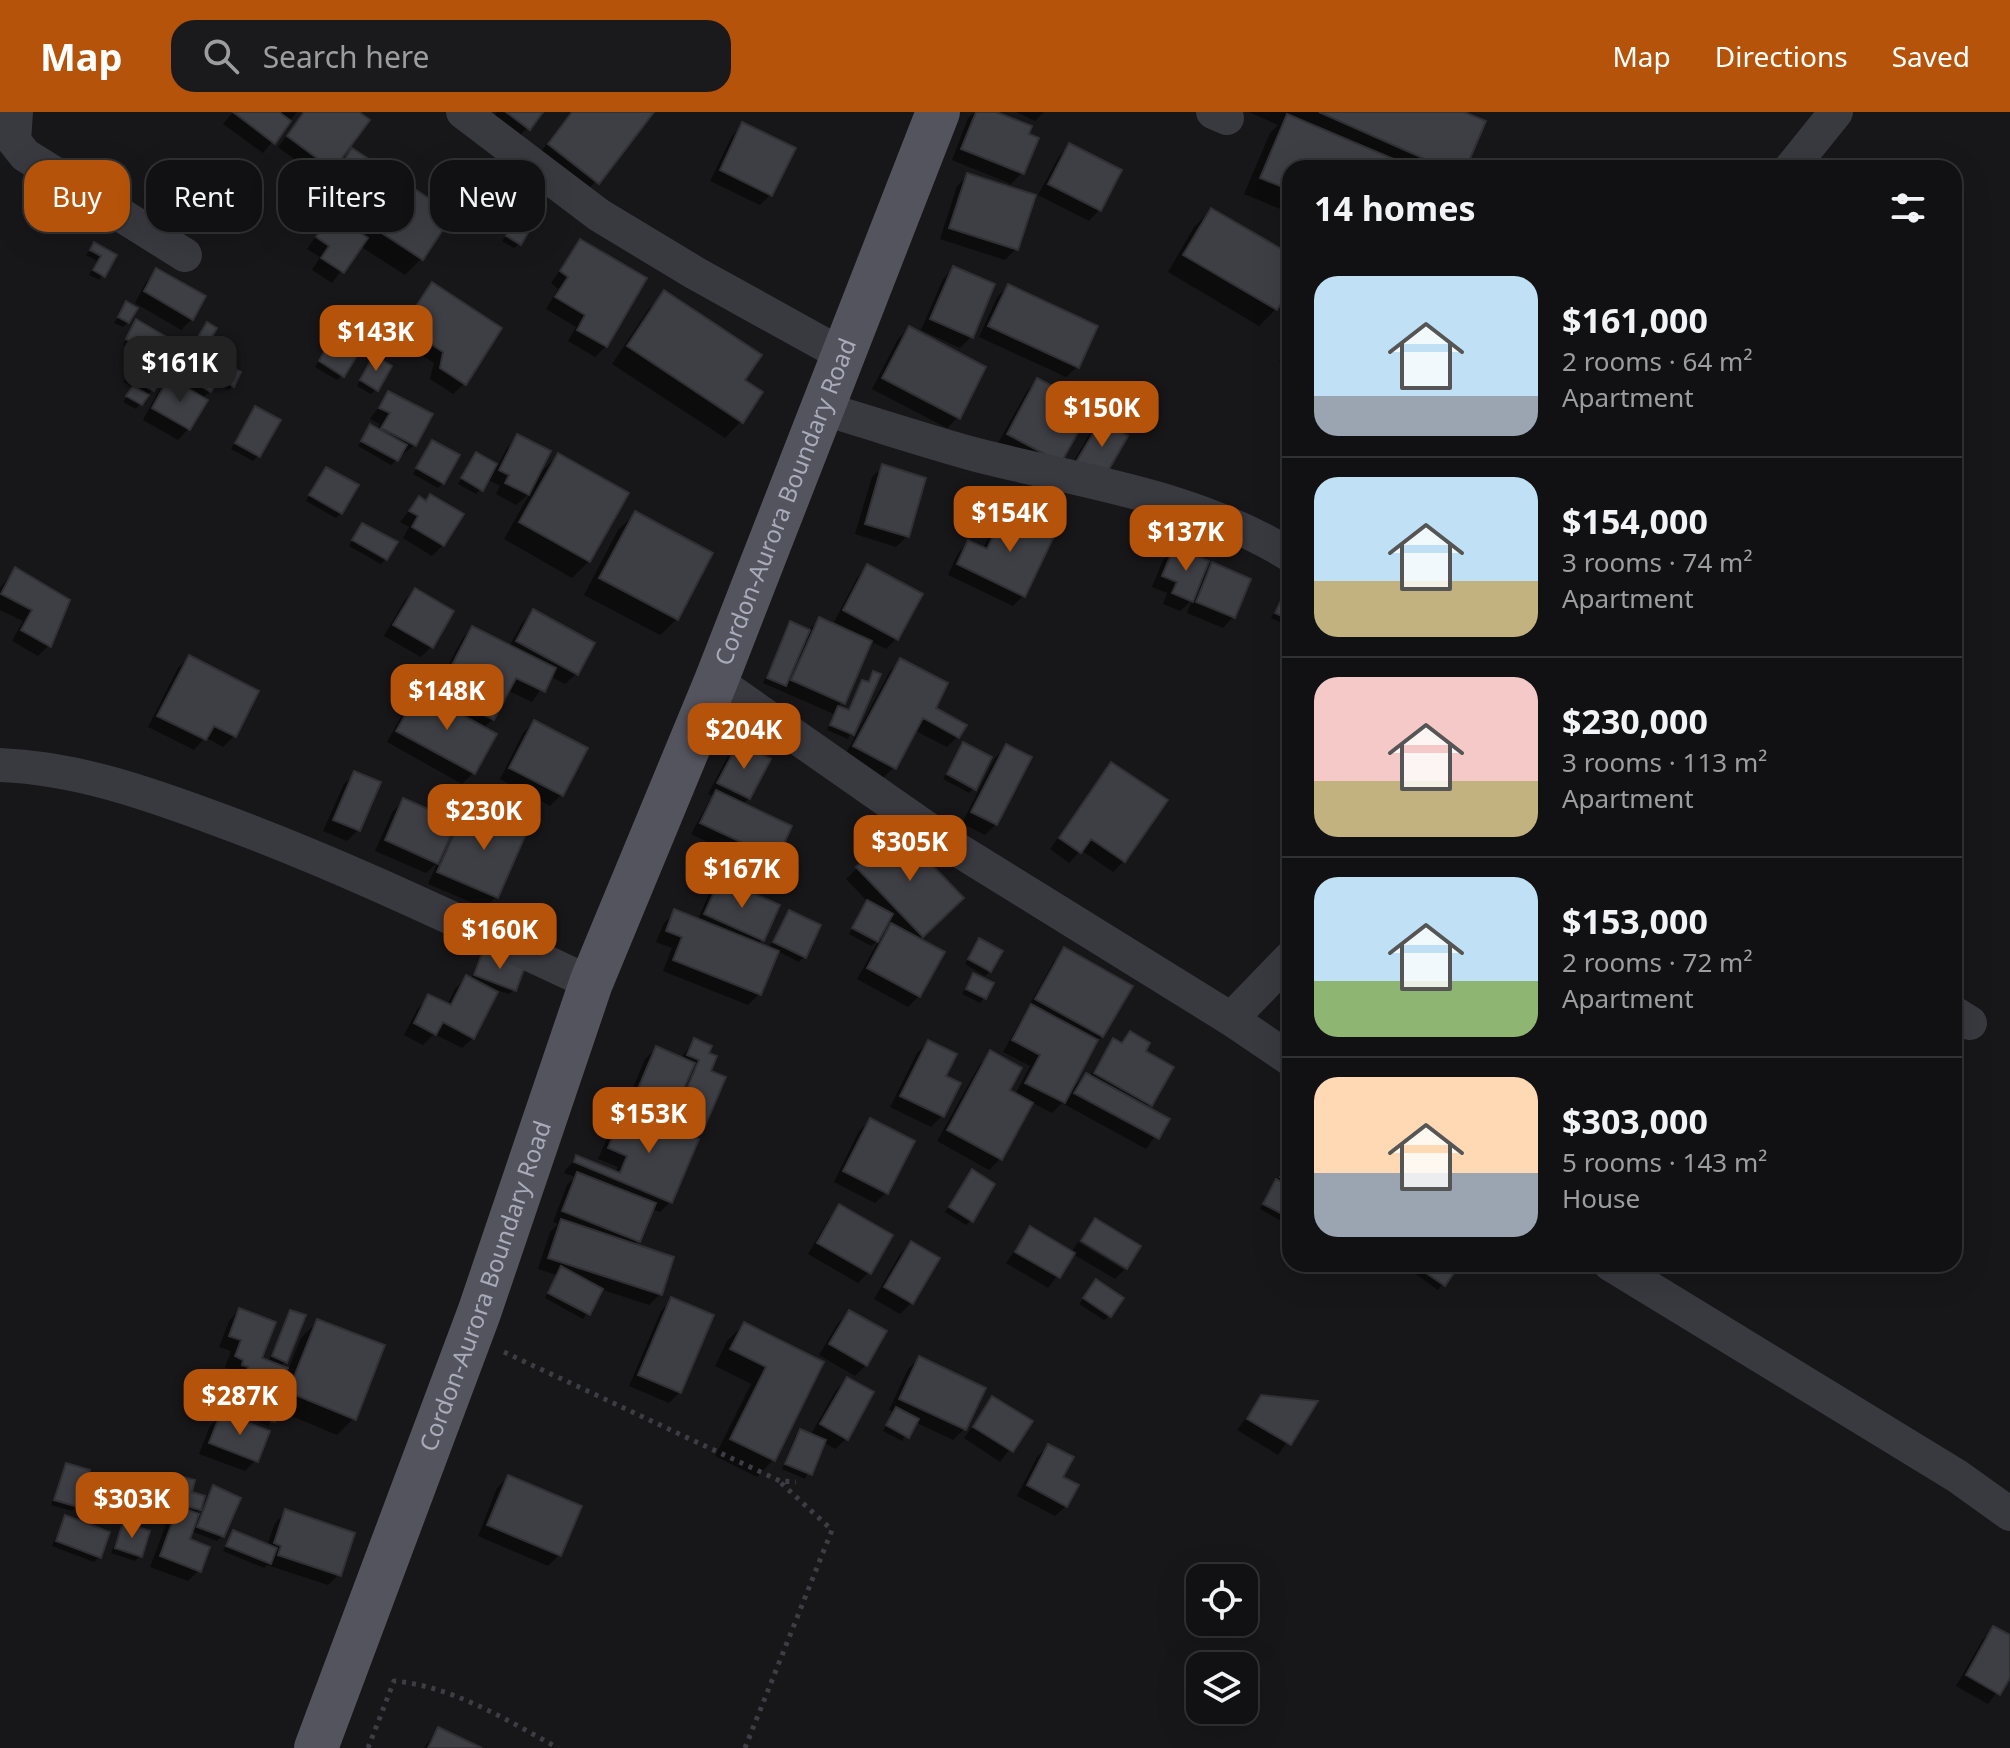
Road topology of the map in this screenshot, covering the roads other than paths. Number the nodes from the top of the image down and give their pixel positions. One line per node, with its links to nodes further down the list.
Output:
1 (16, 112): 6 (street)
2 (463, 112): 7 (street)
3 (938, 112): 7 (main road, Cordon-Aurora Boundary Road)
4 (1836, 112): 5 (street)
5 (1797, 160)
6 (185, 255)
7 (843, 355): 8 (main road, Cordon-Aurora Boundary Road)
8 (824, 409): 9 (street); 10 (main road, Cordon-Aurora Boundary Road)
9 (1282, 550)
10 (716, 681): 13 (main road, Cordon-Aurora Boundary Road); 14 (street)
11 (0, 765): 13 (street)
12 (1282, 966): 14 (street)
13 (591, 983): 18 (main road, Cordon-Aurora Boundary Road)
14 (1231, 1019): 15 (street)
15 (1282, 1054)
16 (1623, 1272): 17 (street)
17 (2010, 1514)
18 (316, 1748)

